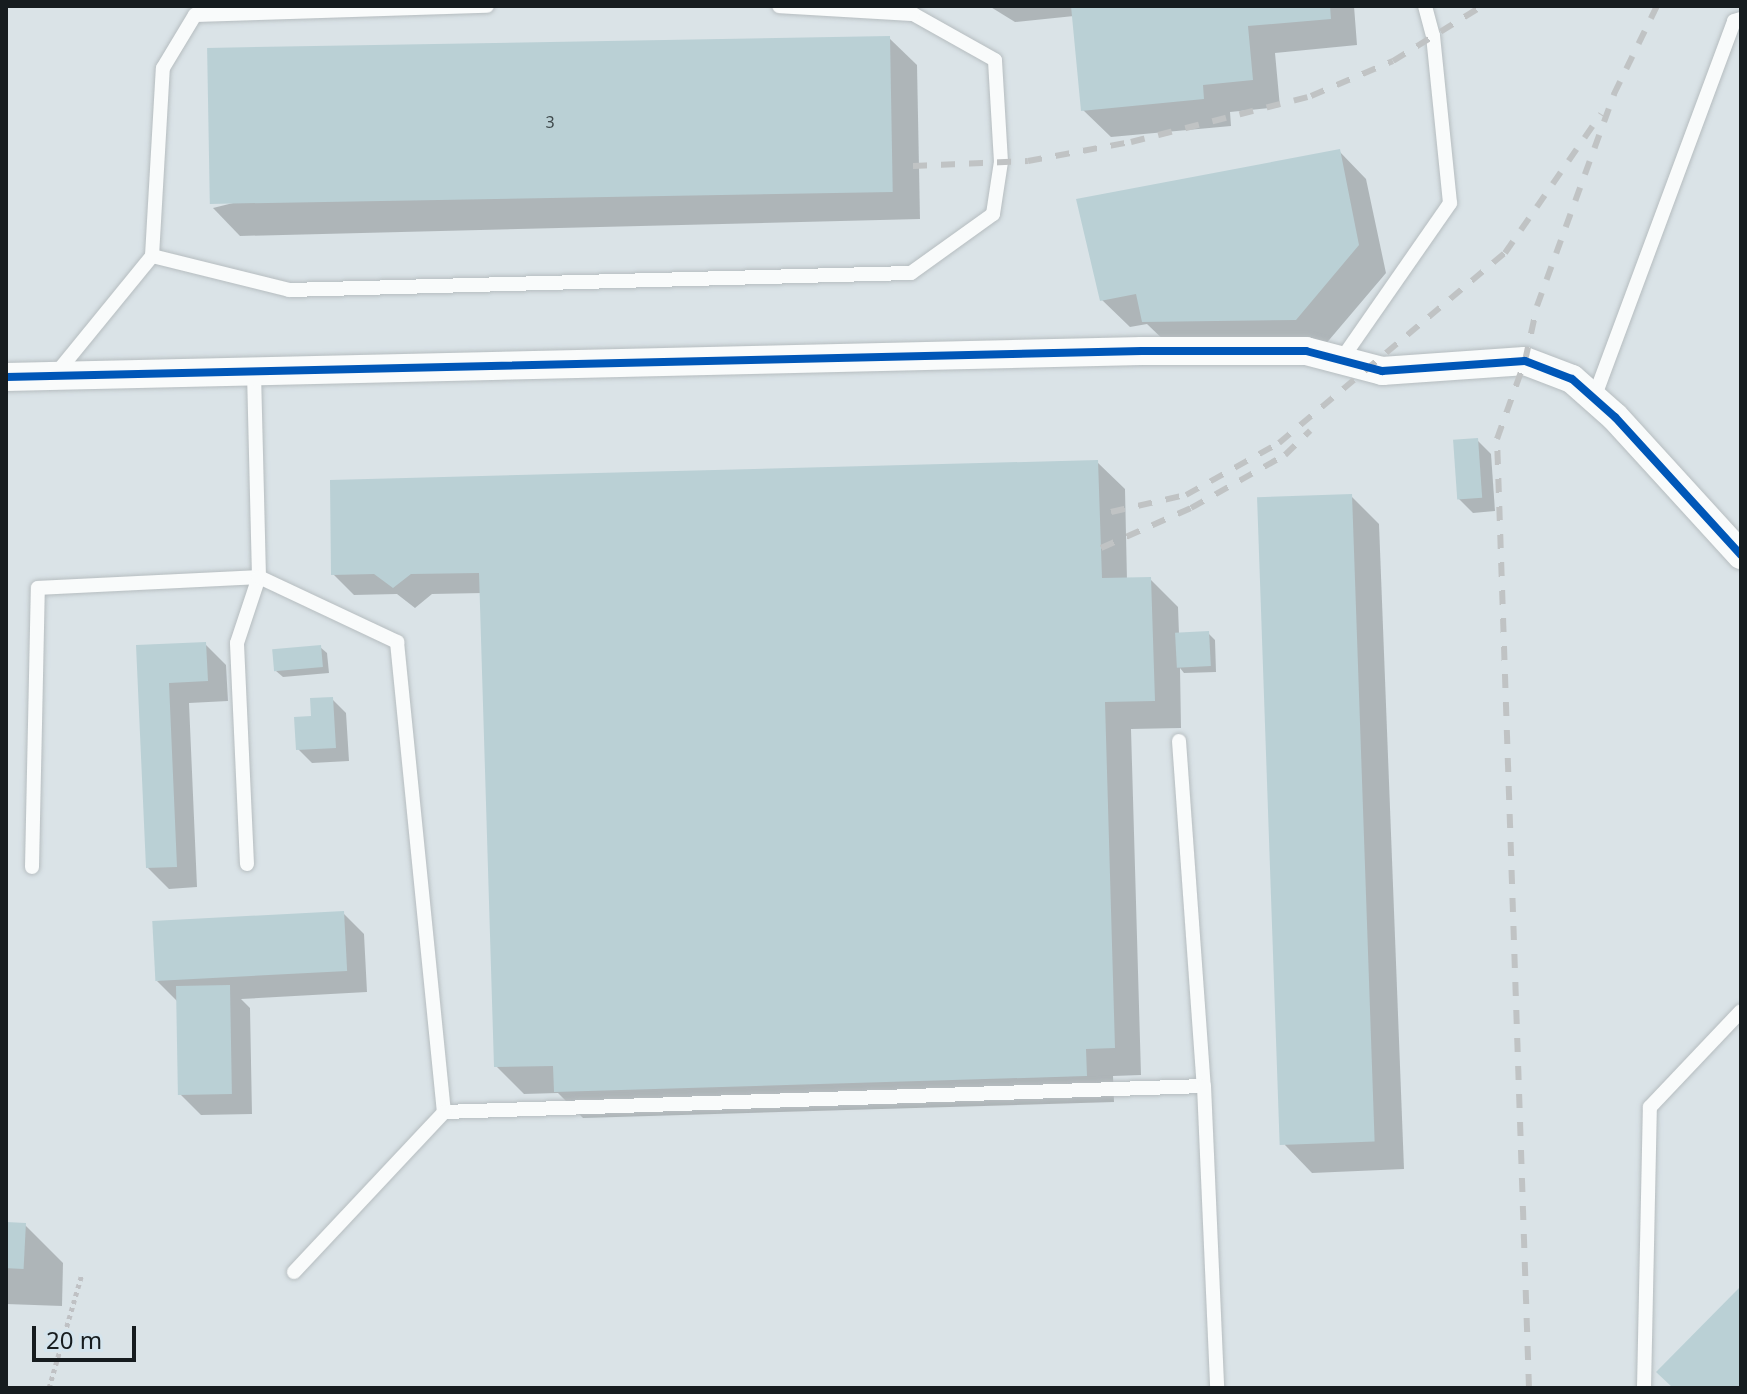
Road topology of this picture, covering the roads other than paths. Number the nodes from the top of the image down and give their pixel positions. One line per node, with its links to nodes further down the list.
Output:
1 (487, 6): 5 (lane)
2 (779, 6): 5 (lane)
3 (1425, 6): 6 (lane)
4 (1741, 19): 10 (lane)
5 (152, 256): 9 (lane)
6 (1341, 360): 7 (street); 10 (street)
7 (254, 374): 9 (street); 12 (lane)
8 (6, 377): 9 (street)
9 (52, 378)
10 (1594, 398): 11 (street)
11 (1741, 555)
12 (259, 577): 14 (lane); 15 (lane); 18 (lane)
13 (1179, 741): 17 (lane)
14 (247, 864)
15 (32, 867)
16 (1741, 1011): 21 (lane)
17 (1204, 1086): 18 (lane); 20 (lane)
18 (444, 1112): 19 (lane)
19 (294, 1272)
20 (1217, 1388)
21 (1644, 1388)

